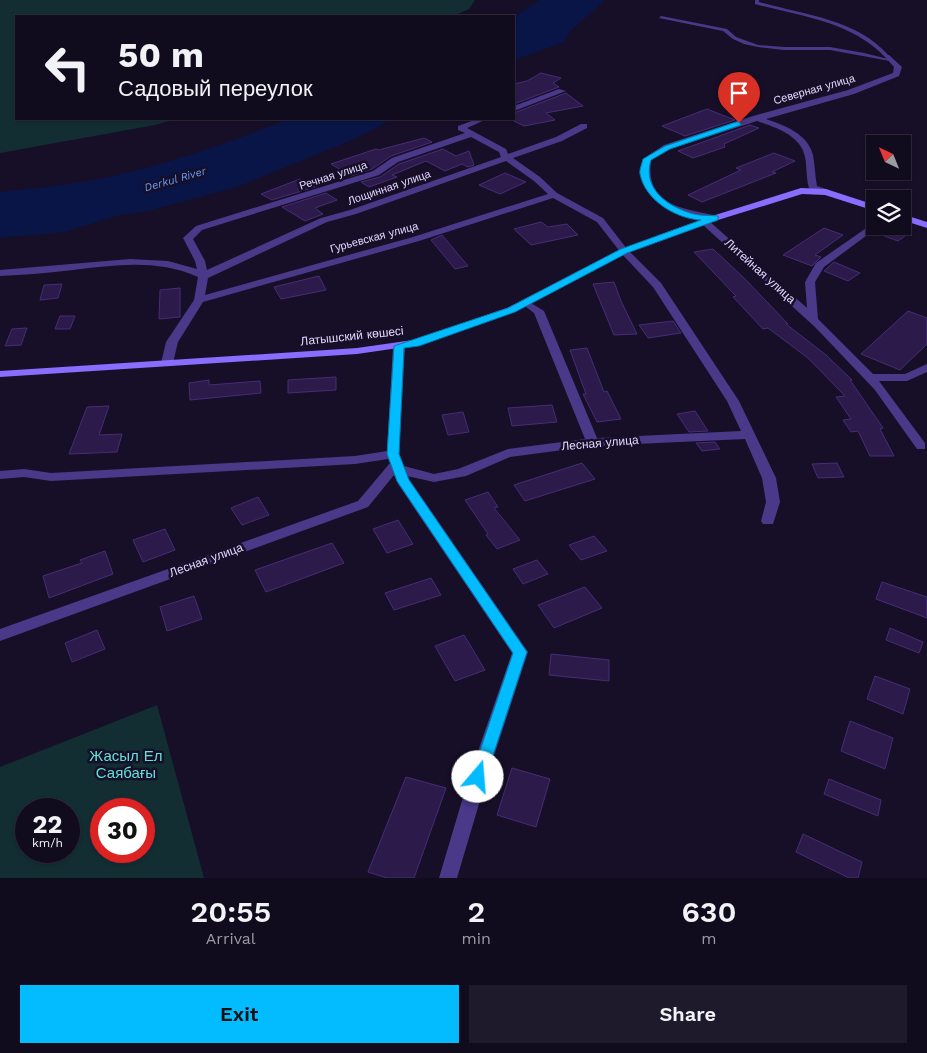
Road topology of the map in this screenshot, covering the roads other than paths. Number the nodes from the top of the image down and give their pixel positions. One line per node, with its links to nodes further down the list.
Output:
1 (757, 0): 3 (lane)
2 (661, 17): 3 (lane)
3 (888, 58): 6 (street, Северная улица)
4 (562, 91): 5 (street)
5 (515, 109)
6 (756, 118): 11 (street); 15 (street, Северная улица)
7 (481, 120): 9 (street)
8 (584, 126): 10 (street, Лощинная улица)
9 (470, 134): 10 (street); 20 (street, Речная улица)
10 (507, 157): 12 (street); 20 (street, Лощинная улица)
11 (826, 192): 13 (street, Латышский көшесі); 15 (street, Латышский көшесі)
12 (554, 196): 18 (street); 21 (street, Гурьевская улица)
13 (866, 205)
14 (911, 220): 16 (street)
15 (711, 221): 18 (street, Латышский көшесі); 23 (street, Литейная улица)
16 (927, 225)
17 (866, 232): 23 (street, Литейная улица)
18 (624, 251): 22 (street, Латышский көшесі); 29 (street)
19 (0, 273): 20 (street)
20 (203, 276): 21 (street)
21 (199, 300): 25 (street)
22 (526, 303): 24 (street, Латышский көшесі); 30 (street)
23 (813, 319): 28 (street, Литейная улица)
24 (399, 346): 25 (street, Латышский көшесі); 32 (street)
25 (167, 364): 27 (street, Латышский көшесі)
26 (927, 367): 28 (street)
27 (0, 374)
28 (870, 377): 31 (street, Литейная улица)
29 (746, 434): 30 (street, Лесная улица); 34 (street)
30 (592, 442): 32 (street, Лесная улица)
31 (921, 446)
32 (396, 462): 33 (street); 35 (street, Лесная улица); 36 (street)
33 (0, 475)
34 (768, 521)
35 (0, 635)
36 (448, 878)

